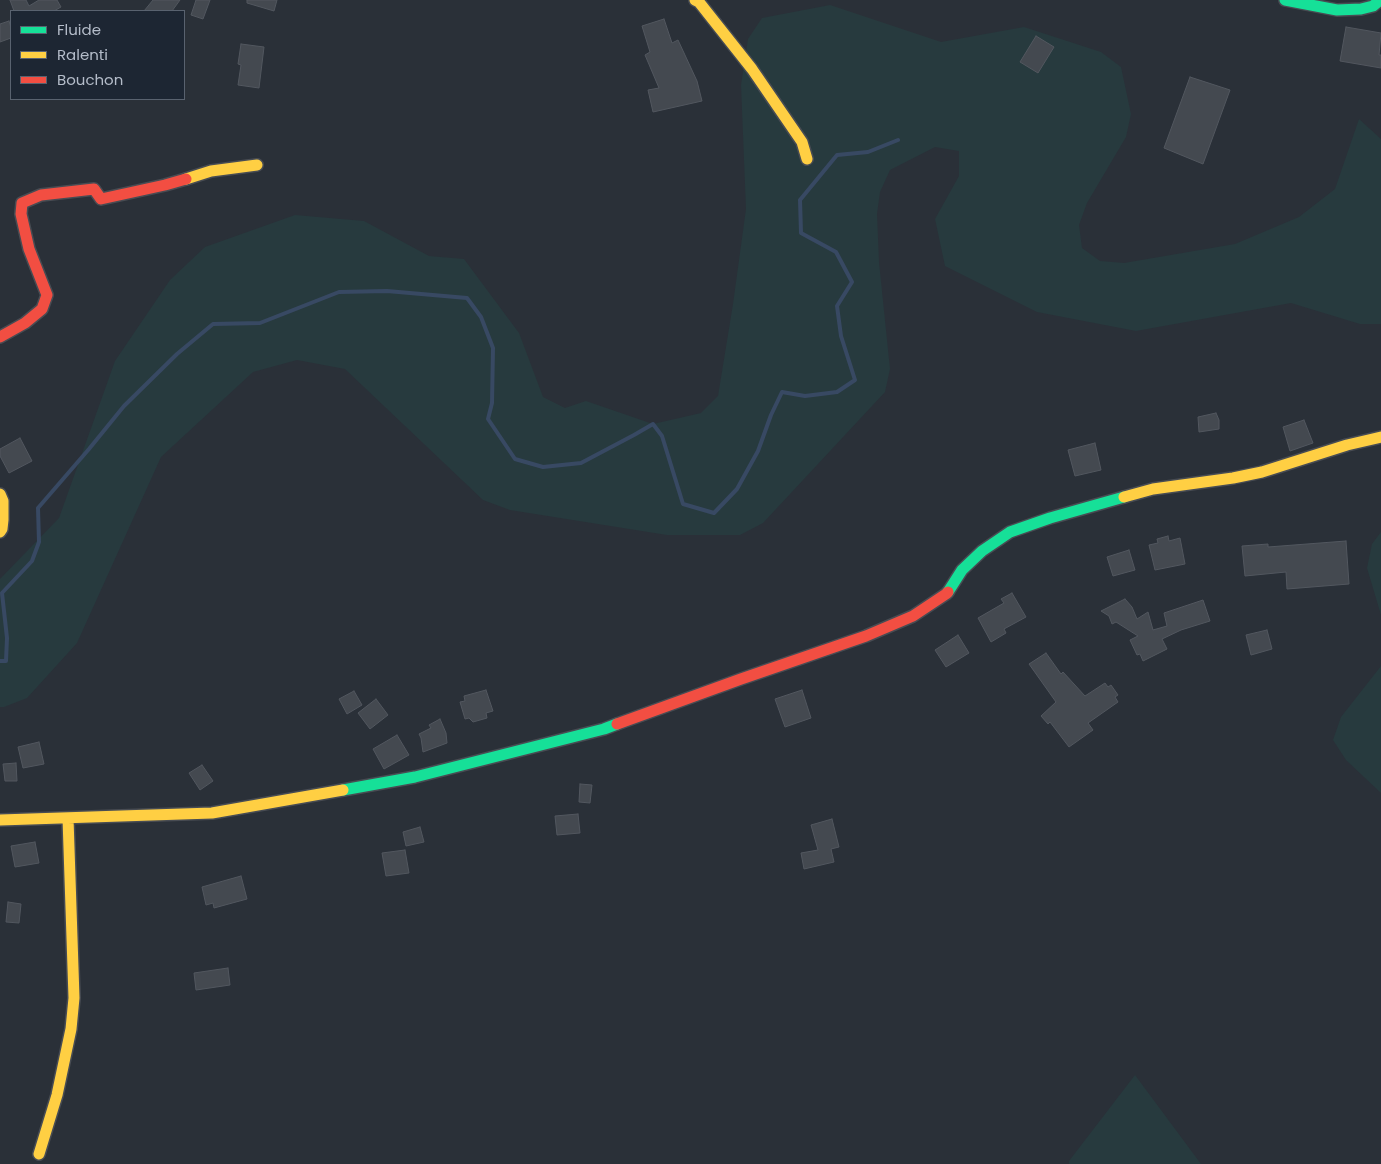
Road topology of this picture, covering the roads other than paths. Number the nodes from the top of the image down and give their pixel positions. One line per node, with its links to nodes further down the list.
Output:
1 (695, 0): 4 (street)
2 (1285, 0): 3 (street)
3 (1380, 0)
4 (807, 159)
5 (257, 164): 6 (street)
6 (0, 337)
7 (1381, 436): 10 (street)
8 (0, 494): 9 (street)
9 (0, 532)
10 (68, 818): 11 (street); 12 (street)
11 (0, 820)
12 (39, 1154)

